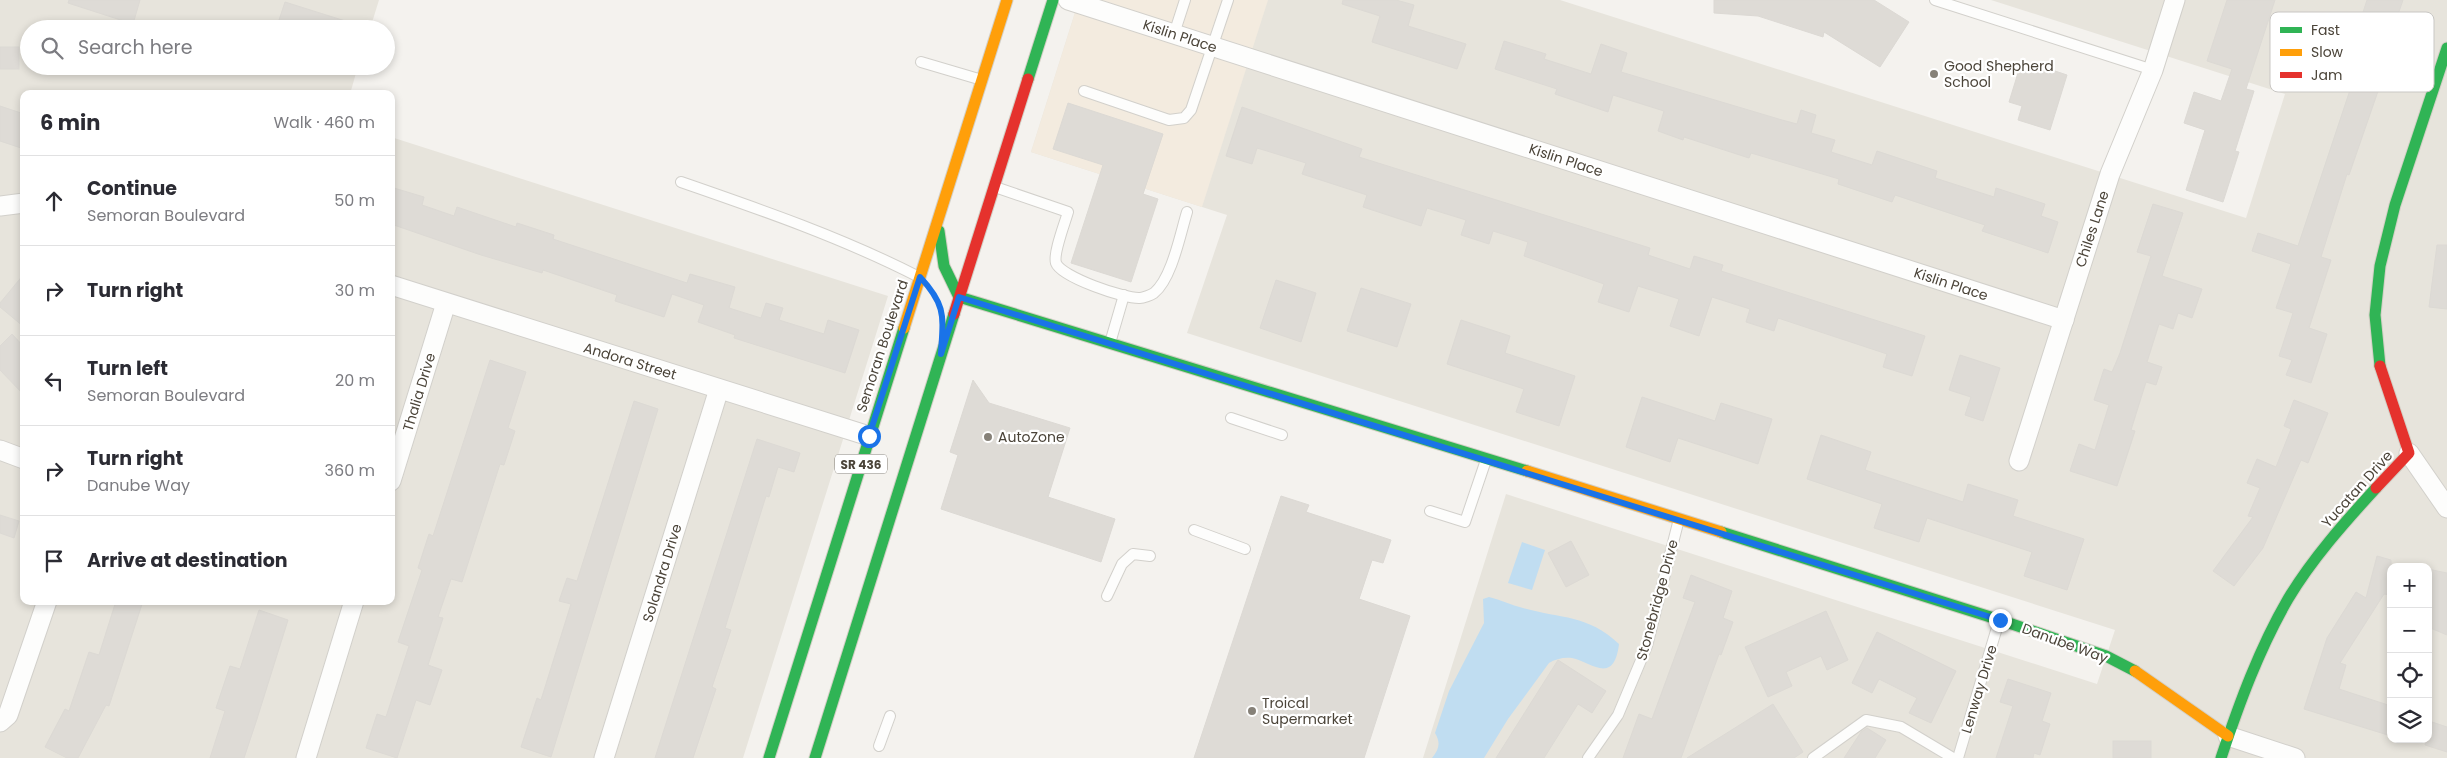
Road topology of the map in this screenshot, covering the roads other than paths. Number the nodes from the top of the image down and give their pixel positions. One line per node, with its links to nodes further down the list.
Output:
1 (1007, 0): 13 (street, Semoran Boulevard / SR 436)
2 (1053, 0): 18 (street, SR 436)
3 (1068, 0): 8 (street, Kislin Place)
4 (1185, 0): 8 (lane)
5 (1228, 0): 9 (lane)
6 (1935, 0): 12 (lane)
7 (2175, 0): 12 (street, Chiles Lane)
8 (1174, 34): 9 (street, Kislin Place)
9 (1211, 46): 15 (lane); 30 (street, Kislin Place)
10 (2447, 48): 14 (street, Yucatan Drive)
11 (921, 62): 13 (lane)
12 (2152, 70): 30 (street, Chiles Lane)
13 (982, 80): 22 (street, Semoran Boulevard / SR 436)
14 (2434, 87)
15 (1084, 91)
16 (2432, 92): 38 (street, Yucatan Drive)
17 (681, 182): 23 (lane)
18 (994, 187): 26 (lane); 27 (street, SR 436)
19 (20, 204): 20 (street)
20 (0, 206)
21 (1187, 212): 26 (lane)
22 (939, 217): 23 (street, Semoran Boulevard / SR 436); 27 (street)
23 (920, 277): 25 (street); 36 (street, Semoran Boulevard / SR 436)
24 (395, 286): 28 (street, Andora Street)
25 (930, 288)
26 (1124, 295): 31 (lane)
27 (959, 297): 31 (street, Danube Way); 32 (street, SR 436)
28 (446, 304): 33 (street, Andora Street); 42 (street, Thalia Drive)
29 (943, 313): 32 (street)
30 (2064, 320): 41 (street, Chiles Lane)
31 (1110, 343): 40 (street, Danube Way)
32 (941, 354): 60 (street, SR 436)
33 (719, 389): 36 (street, Andora Street); 58 (street, Solandra Drive)
34 (1231, 418): 35 (lane)
35 (1282, 435)
36 (869, 436): 59 (street, Semoran Boulevard / SR 436)
37 (0, 450): 39 (street)
38 (2409, 453): 43 (street); 55 (street, Yucatan Drive)
39 (20, 458)
40 (1486, 459): 44 (lane); 45 (street, Danube Way)
41 (2018, 461)
42 (395, 468)
43 (2447, 508)
44 (1430, 511)
45 (1679, 518): 52 (street, Danube Way); 61 (lane, Stonebridge Drive)
46 (1194, 530): 47 (lane)
47 (1245, 548)
48 (1150, 556): 49 (lane)
49 (1107, 596)
50 (46, 605): 54 (street)
51 (353, 605): 57 (street)
52 (2000, 620): 55 (street, Danube Way); 64 (lane, Lenway Drive)
53 (890, 716): 56 (lane)
54 (0, 722)
55 (2228, 736): 65 (street, Yucatan Drive); 66 (street, Danube Way)
56 (879, 746)
57 (306, 758)
58 (604, 758)
59 (769, 758)
60 (815, 758)
61 (1588, 758)
62 (1813, 758): 63 (lane)
63 (1953, 758)
64 (1958, 758)
65 (2221, 758)
66 (2295, 758)

